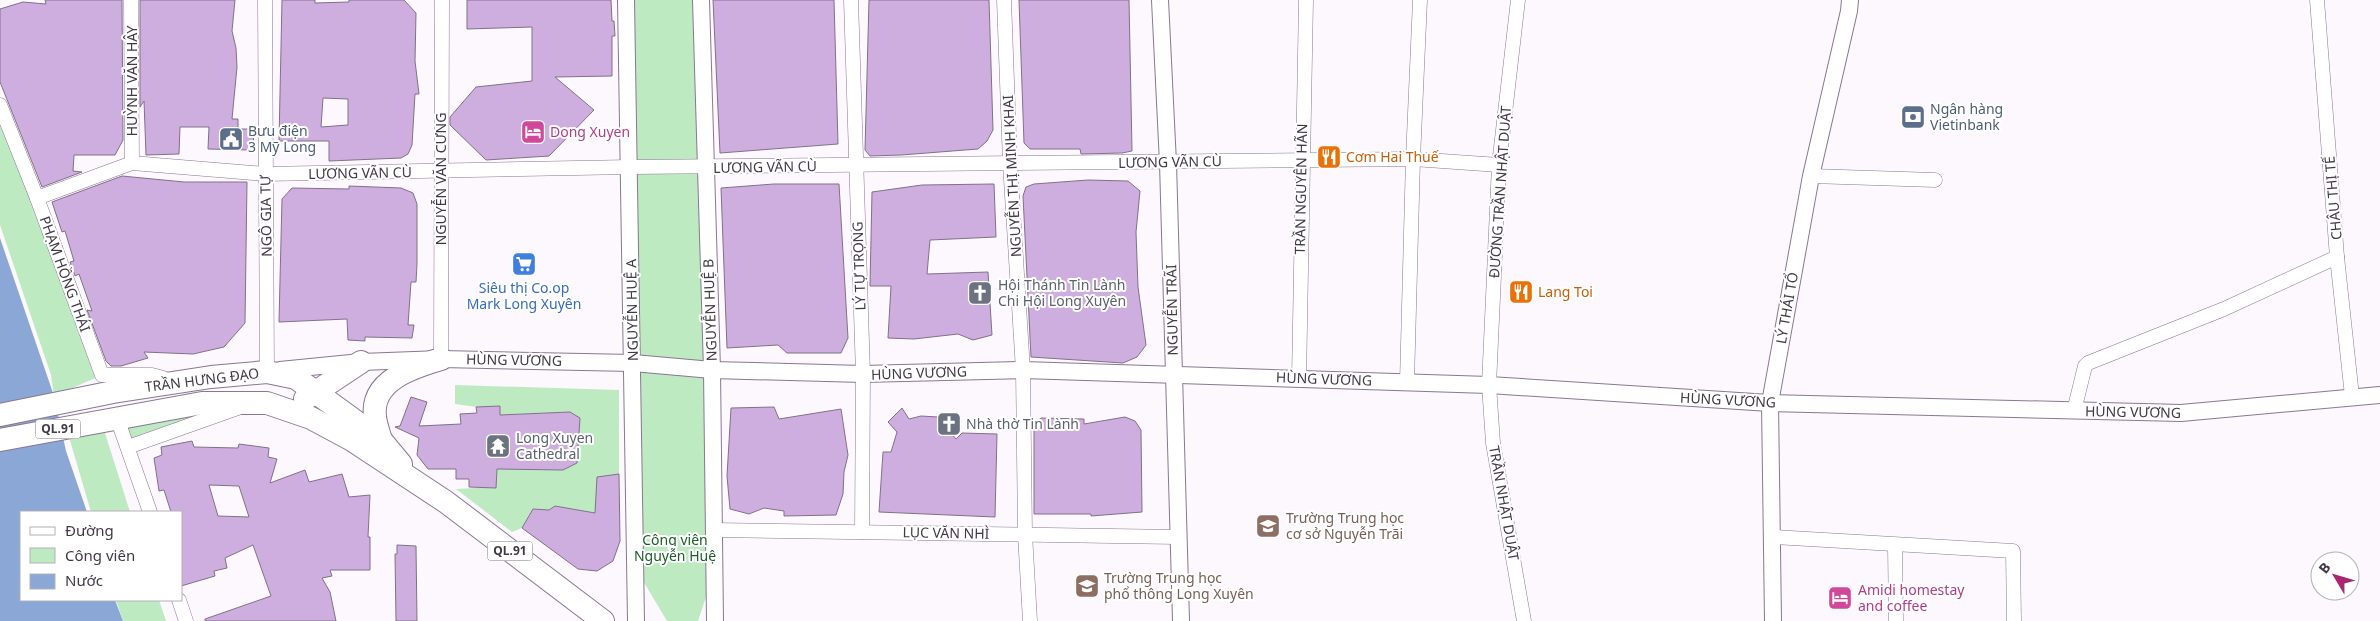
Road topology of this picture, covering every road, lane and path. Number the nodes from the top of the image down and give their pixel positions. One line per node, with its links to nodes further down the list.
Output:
1 (131, 0): 17 (street, HUỲNH VĂN HÂY)
2 (265, 0): 25 (street, NGÔ GIA TỰ)
3 (442, 0): 24 (street, NGUYỄN VĂN CƯNG)
4 (626, 0): 22 (street, NGUYỄN HUỆ A)
5 (701, 0): 23 (street, NGUYỄN HUỆ B)
6 (851, 0): 21 (street, LÝ TỰ TRỌNG)
7 (1004, 0): 18 (street, NGUYỄN THỊ MINH KHAI)
8 (1160, 0): 19 (street, NGUYỄN TRÃI)
9 (1306, 0): 16 (street, TRẦN NGUYÊN HÃN)
10 (1420, 0): 15 (street)
11 (1518, 0): 20 (street, ĐƯỜNG TRẦN NHẬT DUẬT)
12 (1850, 0): 26 (street, LÝ THÁI TỔ)
13 (2317, 0): 29 (street, CHÂU THỊ TẾ)
14 (0, 105): 28 (street, PHẠM HỒNG THÁI)
15 (1413, 159): 16 (street, LƯƠNG VÃN CÙ); 20 (street, LƯƠNG VÃN CÙ); 39 (street)
16 (1301, 160): 19 (street, LƯƠNG VÃN CÙ); 38 (street, TRẦN NGUYÊN HÃN)
17 (132, 163): 25 (street, LƯƠNG VÃN CÙ); 28 (street, LƯƠNG VÃN CÙ)
18 (1010, 163): 19 (street, LƯƠNG VÃN CÙ); 21 (street, LƯƠNG VÃN CÙ); 34 (street, NGUYỄN THỊ MINH KHAI)
19 (1168, 163): 37 (street, NGUYỄN TRÃI)
20 (1500, 164): 41 (street, ĐƯỜNG TRẦN NHẬT DUẬT)
21 (856, 165): 23 (street, LƯƠNG VÃN CÙ); 36 (street, LÝ TỰ TRỌNG)
22 (630, 167): 23 (street, LƯƠNG VÃN CÙ); 24 (street, LƯƠNG VÃN CÙ); 32 (street, NGUYỄN HUỆ A)
23 (705, 168): 33 (street, NGUYỄN HUỆ B)
24 (441, 172): 25 (street, LƯƠNG VÃN CÙ); 30 (street, NGUYỄN VĂN CƯNG)
25 (265, 174): 35 (street, NGÔ GIA TỰ)
26 (1811, 176): 27 (street); 46 (street, LÝ THÁI TỔ)
27 (1935, 180)
28 (37, 198): 40 (street, PHẠM HỒNG THÁI)
29 (2337, 257): 44 (street, CHÂU THỊ TẾ); 47 (street)
30 (441, 358): 31 (street, HÙNG VƯƠNG); 32 (street, HÙNG VƯƠNG); 51 (highway)
31 (361, 362): 35 (street, HÙNG VƯƠNG); 42 (highway)
32 (633, 363): 33 (street, HÙNG VƯƠNG); 64 (street, NGUYỄN HUỆ A)
33 (712, 370): 36 (street, HÙNG VƯƠNG); 55 (street, NGUYỄN HUỆ B)
34 (1023, 370): 36 (street, HÙNG VƯƠNG); 37 (street, HÙNG VƯƠNG); 57 (street, NGUYỄN THỊ MINH KHAI)
35 (267, 372): 40 (highway, TRẦN HƯNG ĐẠO / QL.91); 42 (highway, TRẦN HƯNG ĐẠO / QL.91)
36 (863, 374): 56 (street, LÝ TỰ TRỌNG)
37 (1173, 374): 38 (street, HÙNG VƯƠNG); 58 (street, NGUYỄN TRÃI)
38 (1299, 378): 39 (street, HÙNG VƯƠNG)
39 (1407, 382): 41 (street, HÙNG VƯƠNG)
40 (172, 384): 48 (highway, TRẦN HƯNG ĐẠO / QL.91)
41 (1489, 385): 46 (street, HÙNG VƯƠNG); 68 (street, TRẦN NHẬT DUẬT)
42 (316, 393): 45 (highway); 51 (highway, QL.91)
43 (2380, 395): 44 (street, HÙNG VƯƠNG)
44 (2352, 396): 47 (street, HÙNG VƯƠNG)
45 (260, 403): 49 (highway, QL.91); 52 (street); 53 (highway, QL.91)
46 (1770, 403): 47 (street, HÙNG VƯƠNG); 59 (street, LÝ THÁI TỔ)
47 (2074, 411)
48 (0, 415)
49 (117, 418): 50 (highway, QL.91); 52 (street)
50 (0, 440)
51 (381, 440): 53 (highway, QL.91)
52 (128, 447): 54 (street)
53 (416, 483): 63 (highway, QL.91)
54 (150, 511)
55 (714, 530): 56 (street, LỤC VĂN NHÌ); 65 (street, NGUYỄN HUỆ B)
56 (862, 532): 57 (street, LỤC VĂN NHÌ)
57 (1025, 534): 58 (street, LỤC VĂN NHÌ); 66 (street, NGUYỄN THỊ MINH KHAI)
58 (1177, 537): 67 (street, NGUYỄN TRÃI)
59 (1773, 537): 60 (street); 69 (street, LÝ THÁI TỔ)
60 (1895, 546): 70 (street); 71 (street)
61 (179, 601): 62 (street)
62 (186, 621)
63 (603, 621)
64 (636, 621)
65 (715, 621)
66 (1030, 621)
67 (1181, 621)
68 (1524, 621)
69 (1773, 621)
70 (1896, 621)
71 (2014, 621)

